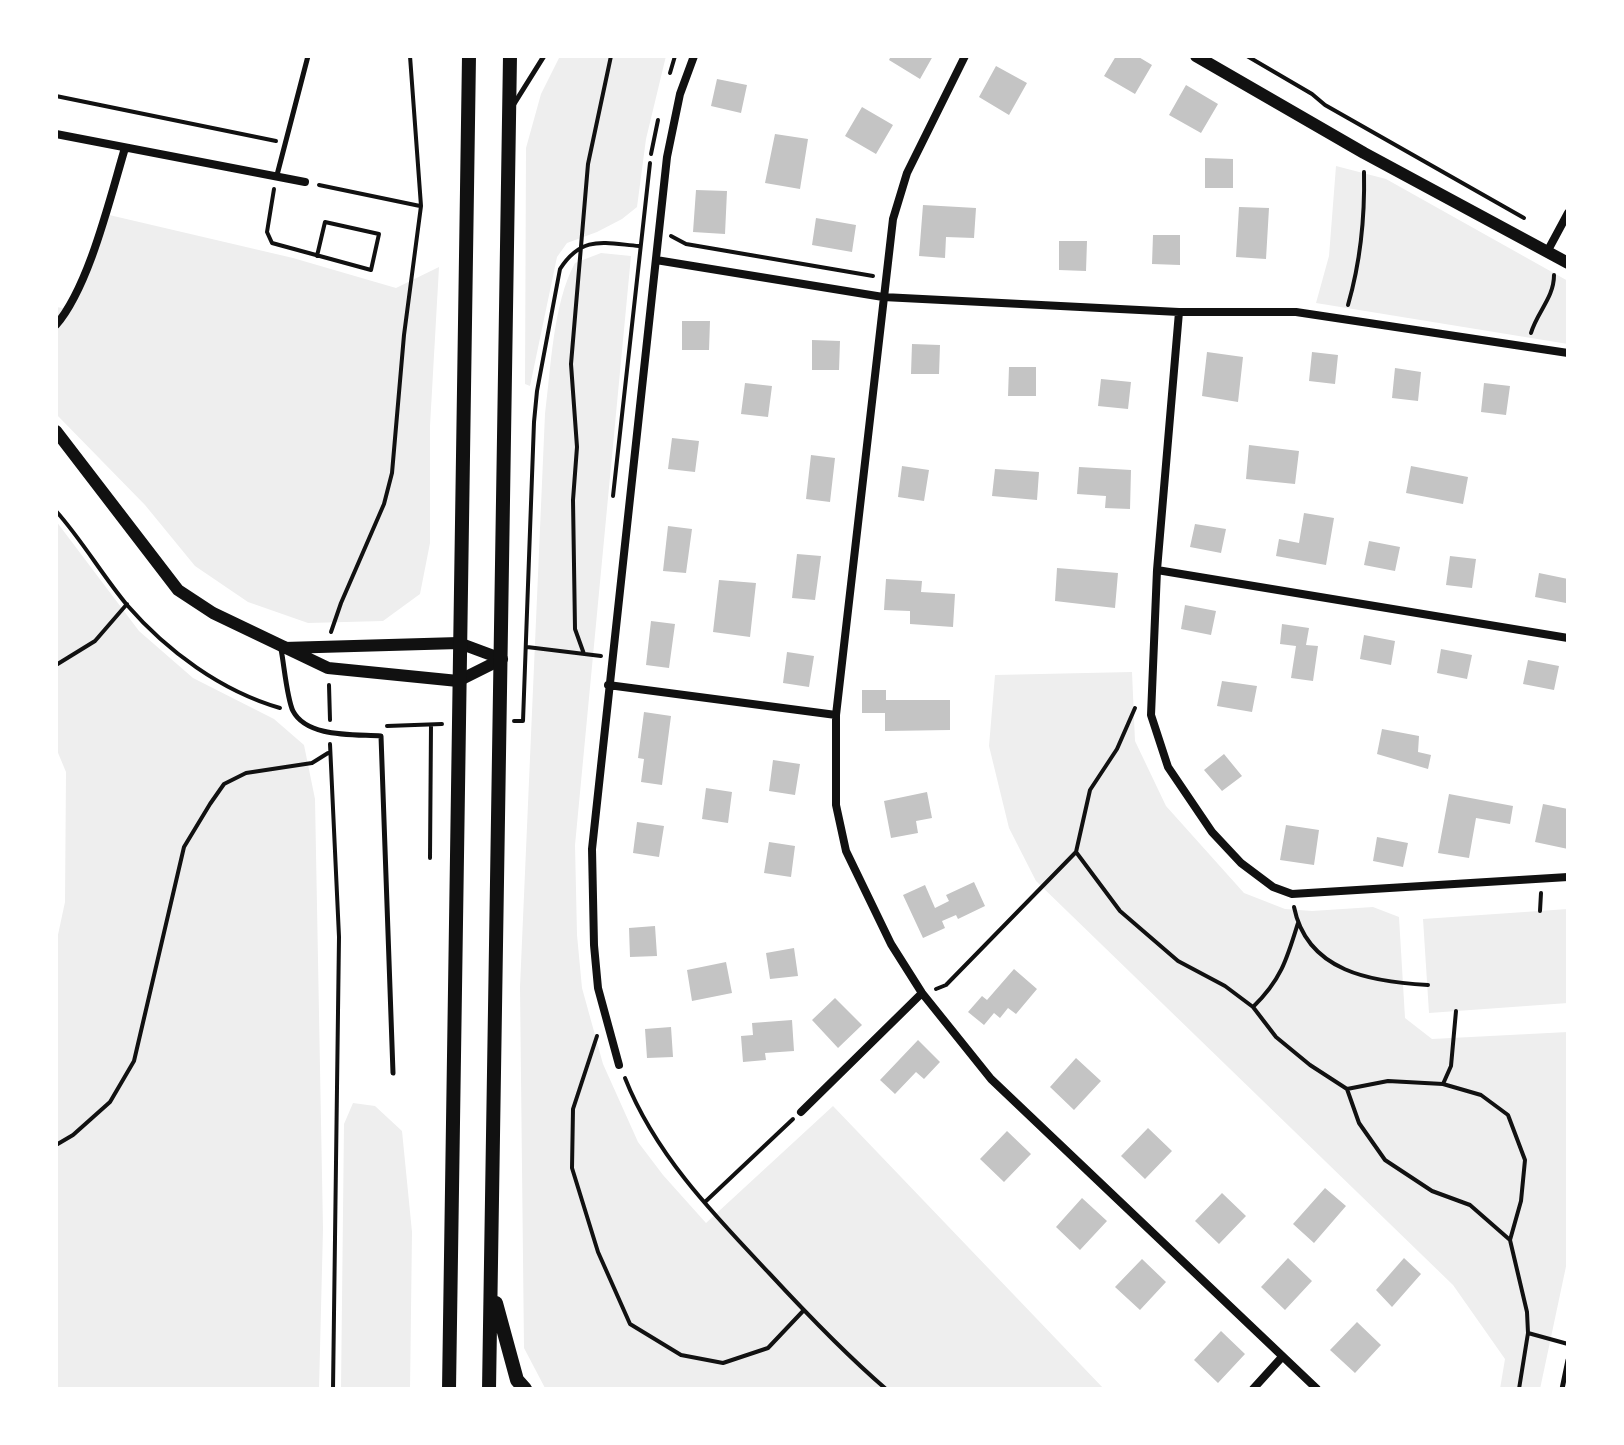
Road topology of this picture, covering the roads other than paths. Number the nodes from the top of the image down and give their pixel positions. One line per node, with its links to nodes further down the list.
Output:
1 (308, 56): 11 (lane)
2 (469, 56): 24 (main road)
3 (510, 56): 8 (main road)
4 (544, 56): 8 (lane)
5 (694, 56): 15 (street)
6 (965, 56): 17 (street)
7 (1196, 56): 14 (street)
8 (510, 112): 26 (main road)
9 (56, 134): 10 (street)
10 (125, 148): 11 (street); 19 (street)
11 (277, 175): 12 (street)
12 (305, 182)
13 (1568, 213): 14 (street)
14 (1547, 252): 16 (street)
15 (656, 260): 17 (street); 28 (street)
16 (1568, 263)
17 (883, 297): 18 (street); 29 (street)
18 (1179, 312): 20 (street); 22 (street)
19 (56, 325)
20 (1568, 353)
21 (56, 431): 25 (street)
22 (1157, 570): 23 (street); 30 (street)
23 (1568, 638)
24 (459, 643): 25 (street); 26 (street); 27 (main road)
25 (281, 648): 27 (street); 33 (lane)
26 (502, 659): 27 (street); 35 (main road)
27 (458, 681): 38 (main road)
28 (608, 685): 29 (street); 32 (street)
29 (836, 715): 31 (street)
30 (1568, 877)
31 (922, 993): 34 (street); 36 (street)
32 (619, 1065)
33 (393, 1073)
34 (801, 1112)
35 (491, 1283): 39 (main road); 40 (main road)
36 (1282, 1357): 41 (street); 42 (street)
37 (1568, 1360): 43 (lane)
38 (449, 1389)
39 (489, 1389)
40 (525, 1389)
41 (1253, 1389)
42 (1317, 1389)
43 (1562, 1389)

